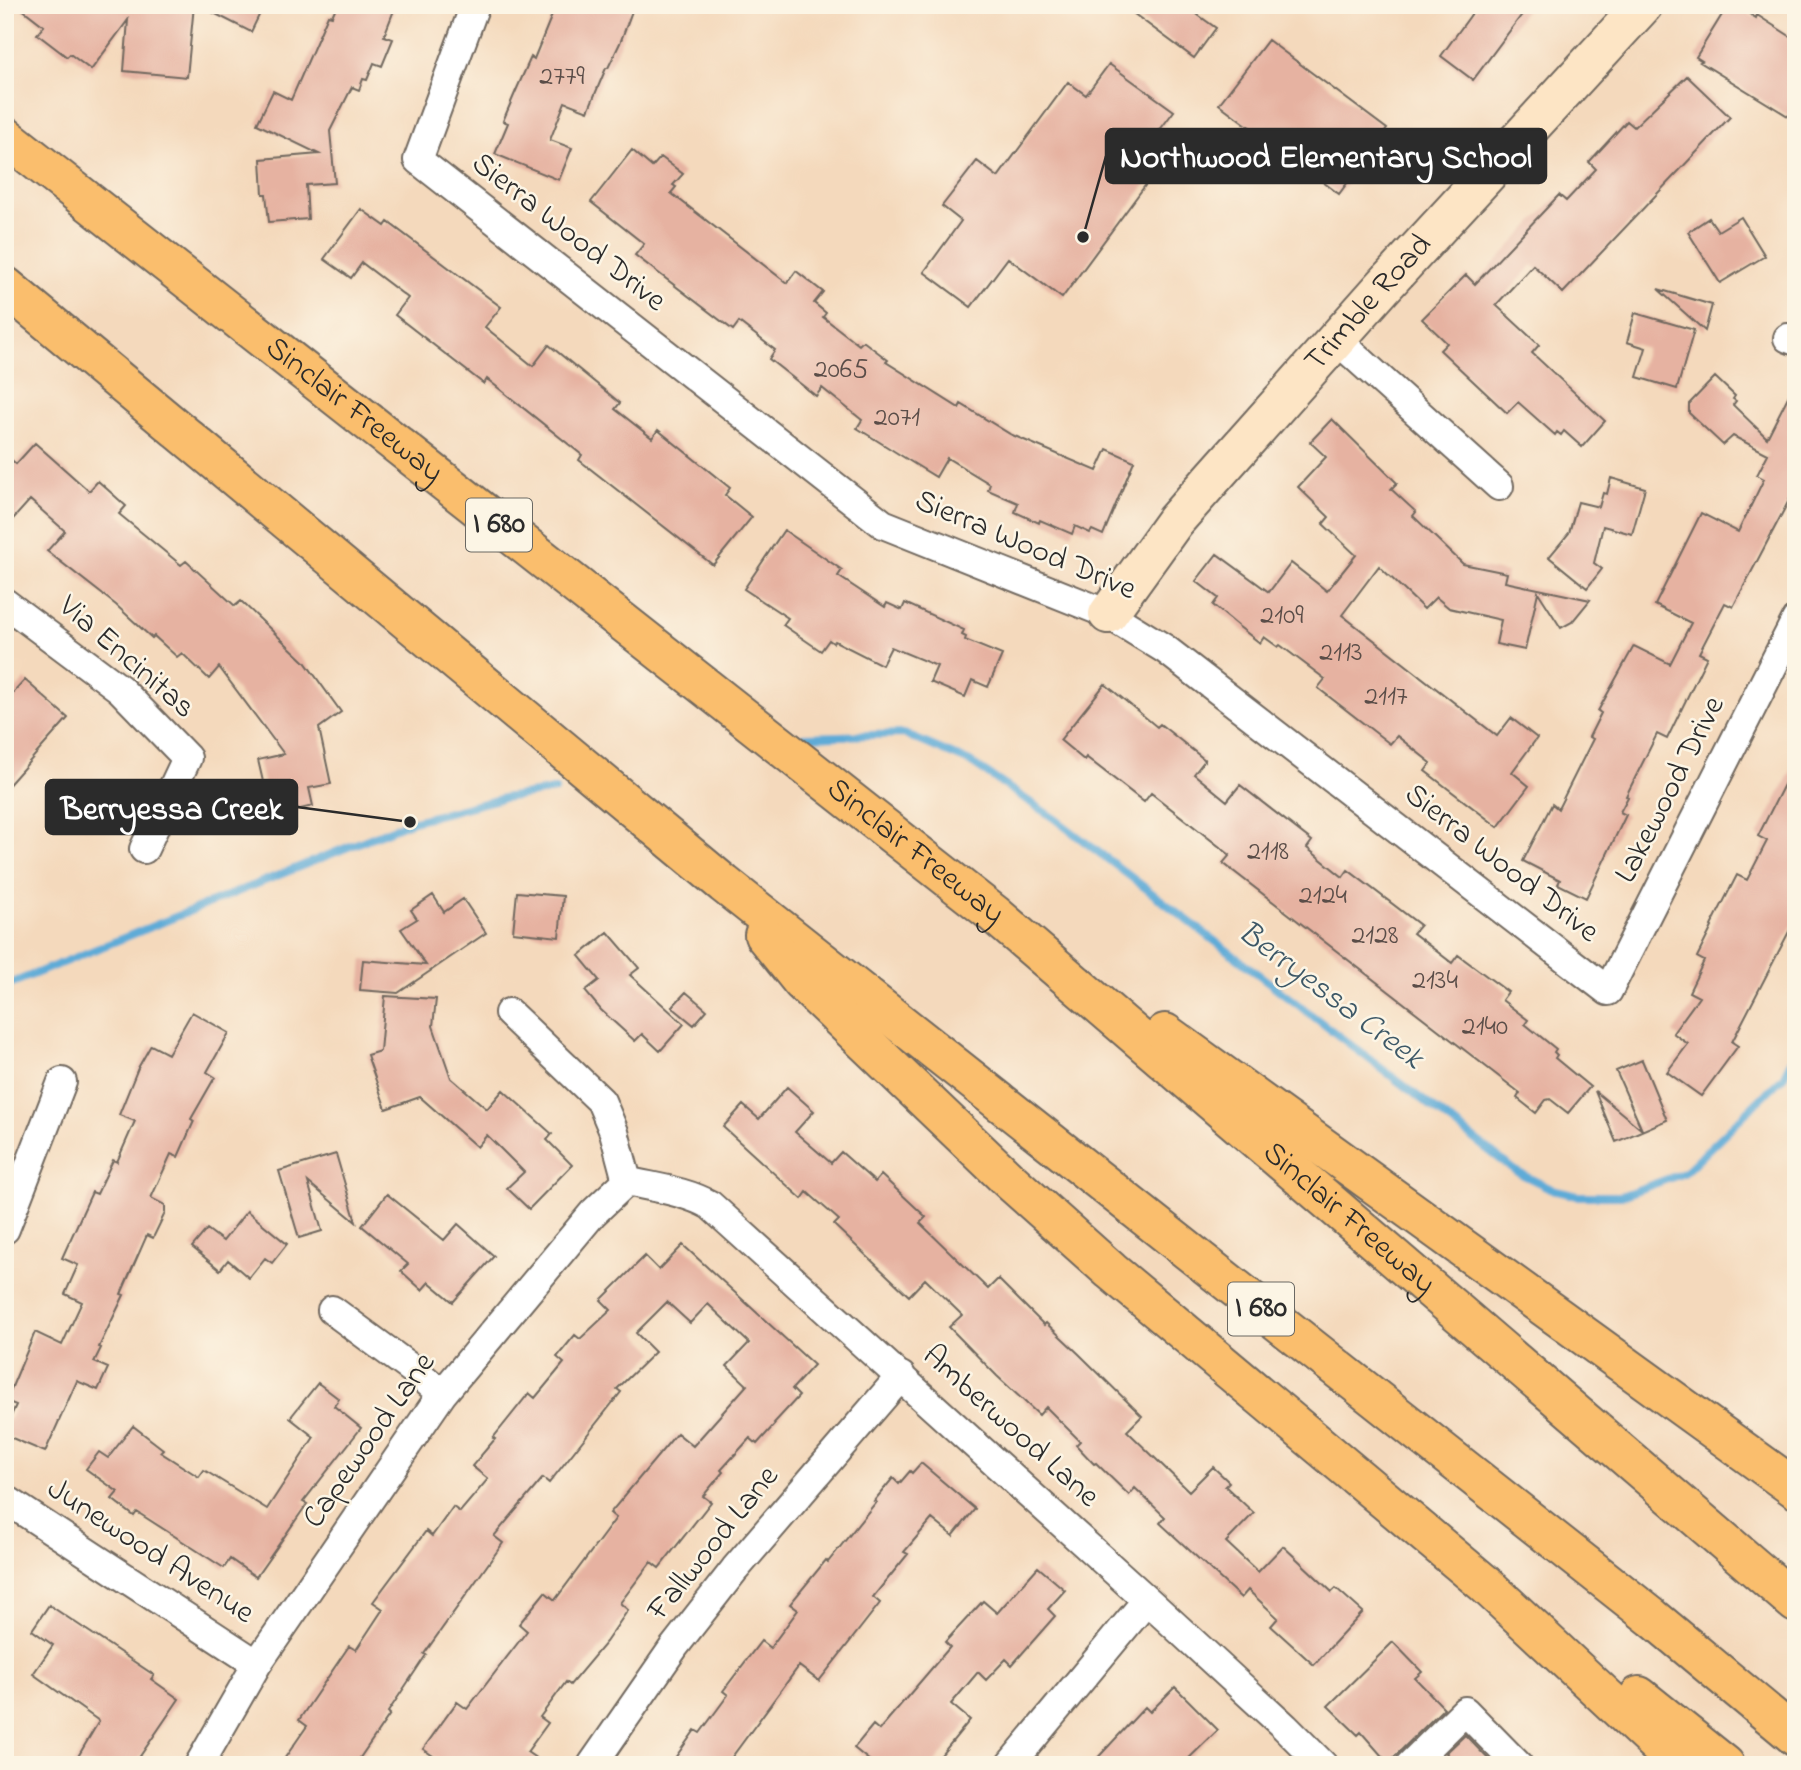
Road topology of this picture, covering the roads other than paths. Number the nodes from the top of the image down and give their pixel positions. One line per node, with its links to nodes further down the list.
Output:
1 (475, 5): 8 (street, Sierra Wood Drive)
2 (1643, 5): 5 (street, Trimble Road)
3 (5, 136): 12 (highway, Sinclair Freeway / I 680)
4 (5, 286): 11 (highway, I 680)
5 (1336, 339): 6 (street); 8 (street, Trimble Road)
6 (1499, 486)
7 (5, 603): 10 (street, Via Encinitas)
8 (1108, 614): 13 (street, Sierra Wood Drive)
9 (1796, 620): 13 (street, Lakewood Drive)
10 (144, 849)
11 (724, 884): 25 (highway); 29 (highway, I 680)
12 (994, 914): 19 (highway); 27 (highway, Sinclair Freeway / I 680)
13 (1608, 991)
14 (509, 1013): 16 (street)
15 (62, 1082): 17 (street)
16 (627, 1181): 20 (street, Amberwood Lane); 21 (street, Capewood Lane)
17 (5, 1229)
18 (332, 1310): 21 (street)
19 (1618, 1361): 22 (highway); 24 (highway)
20 (901, 1376): 26 (street, Amberwood Lane); 31 (street, Fallwood Lane)
21 (442, 1394): 28 (street, Capewood Lane)
22 (1796, 1489)
23 (5, 1499): 28 (street, Junewood Avenue)
24 (1796, 1511)
25 (1485, 1584): 36 (highway); 37 (highway)
26 (1147, 1600): 32 (street); 33 (street, Amberwood Lane)
27 (1796, 1603)
28 (257, 1664): 30 (street, Capewood Lane)
29 (1796, 1737)
30 (199, 1765)
31 (592, 1765)
32 (1010, 1765)
33 (1322, 1765)
34 (1410, 1765): 35 (street)
35 (1518, 1765)
36 (1679, 1765)
37 (1725, 1765)

